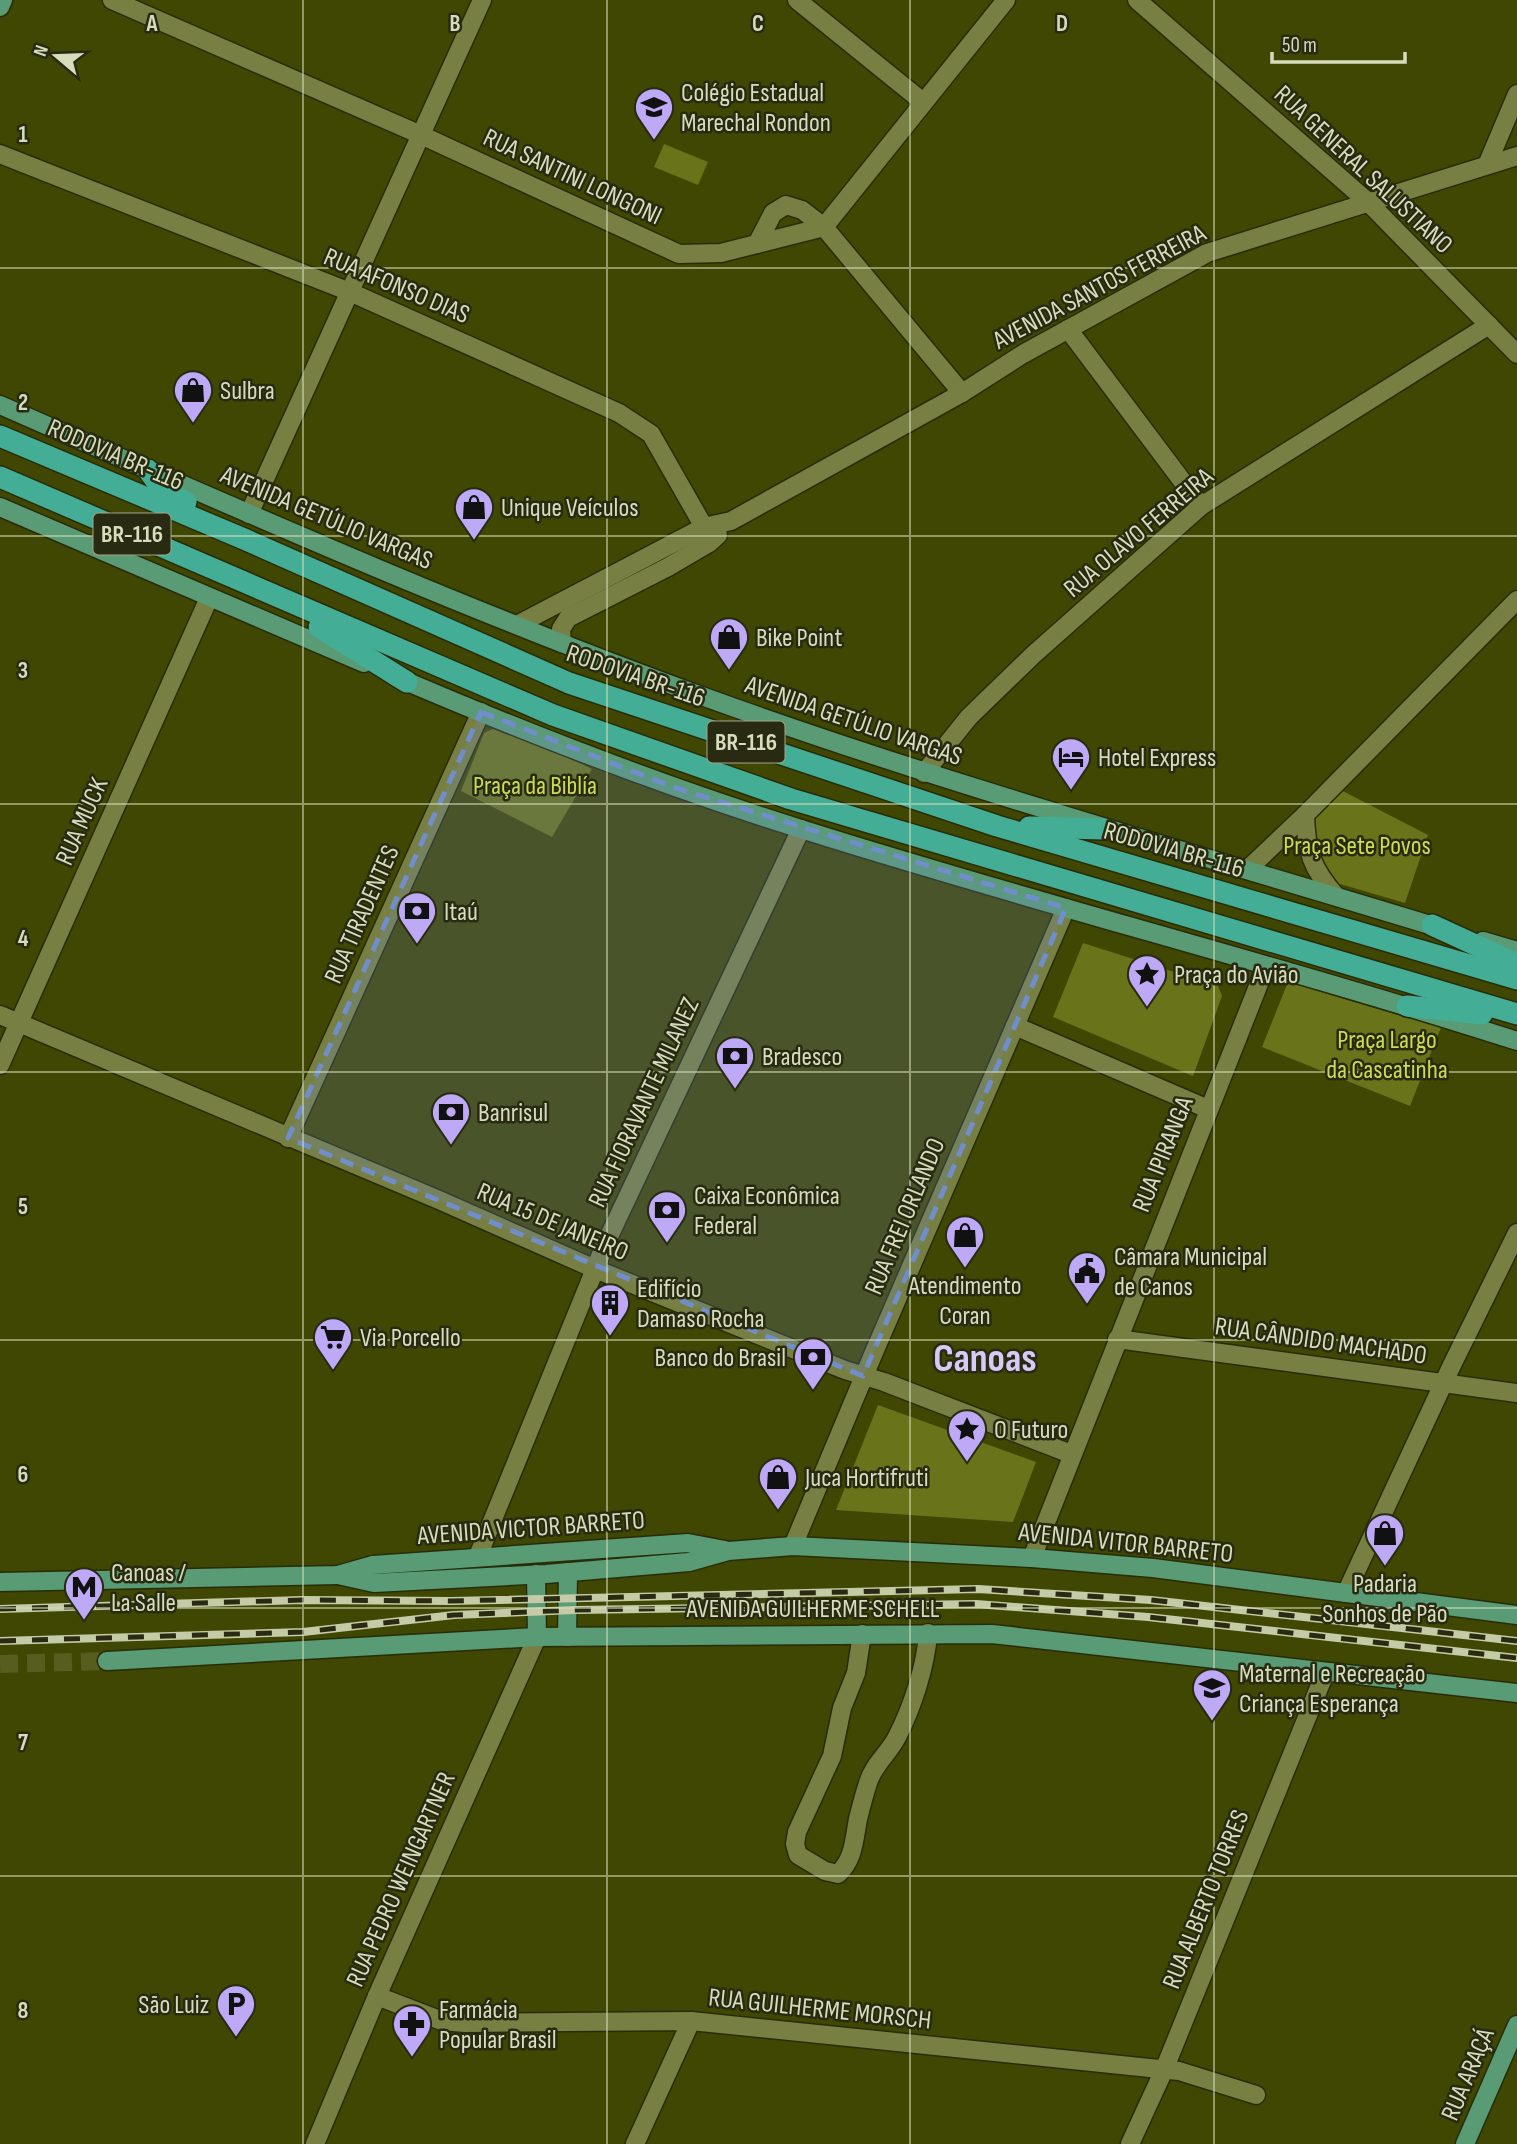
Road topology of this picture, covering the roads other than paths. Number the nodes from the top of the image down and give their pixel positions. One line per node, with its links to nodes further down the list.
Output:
1 (3, 0): 7 (main road)
2 (112, 0): 10 (street, RUA SANTINI LONGONI)
3 (482, 0): 10 (street)
4 (797, 0): 9 (street)
5 (1006, 0): 9 (street)
6 (1137, 0): 14 (street, RUA GENERAL SALUSTIANO)
7 (0, 7)
8 (1517, 94): 13 (street)
9 (923, 102): 15 (street)
10 (421, 135): 16 (street, RUA SANTINI LONGONI); 17 (street)
11 (0, 154): 17 (street, RUA AFONSO DIAS)
12 (1517, 156): 13 (street, AVENIDA SANTOS FERREIRA)
13 (1487, 165): 14 (street, AVENIDA SANTOS FERREIRA)
14 (1368, 202): 18 (street, RUA GENERAL SALUSTIANO); 19 (street, AVENIDA SANTOS FERREIRA)
15 (824, 227): 16 (street, RUA SANTINI LONGONI); 16 (street); 21 (street)
16 (757, 244)
17 (350, 292): 28 (street); 29 (street, RUA AFONSO DIAS)
18 (1489, 325): 20 (street, RUA GENERAL SALUSTIANO); 26 (street, RUA OLAVO FERREIRA)
19 (1068, 329): 21 (street, AVENIDA SANTOS FERREIRA); 26 (street)
20 (1517, 354)
21 (962, 393): 29 (street, AVENIDA SANTOS FERREIRA)
22 (0, 405): 24 (main road, AVENIDA GETÚLIO VARGAS)
23 (0, 436): 36 (highway, RODOVIA BR-116 / BR-116)
24 (149, 470): 28 (main road, AVENIDA GETÚLIO VARGAS); 36 (highway, BR-116)
25 (0, 477): 30 (highway, BR-116)
26 (1201, 506): 38 (street, RUA OLAVO FERREIRA)
27 (0, 507): 31 (main road)
28 (249, 514): 33 (main road, AVENIDA GETÚLIO VARGAS)
29 (707, 535): 33 (street, AVENIDA SANTOS FERREIRA); 34 (street, AVENIDA SANTOS FERREIRA)
30 (264, 592): 35 (highway, BR-116); 53 (highway, BR-116)
31 (209, 598): 35 (main road); 54 (street, RUA MUCK)
32 (1517, 600): 39 (street)
33 (517, 625): 34 (main road, AVENIDA GETÚLIO VARGAS)
34 (562, 643): 38 (main road, AVENIDA GETÚLIO VARGAS)
35 (407, 682): 37 (main road)
36 (569, 683): 40 (highway, RODOVIA BR-116 / BR-116)
37 (481, 712): 42 (main road); 59 (street, RUA TIRADENTES)
38 (923, 773): 41 (main road, AVENIDA GETÚLIO VARGAS)
39 (1305, 815): 43 (street); 44 (street)
40 (997, 826): 41 (highway); 50 (highway, RODOVIA BR-116 / BR-116)
41 (1104, 829): 43 (main road, AVENIDA GETÚLIO VARGAS)
42 (801, 830): 45 (main road); 61 (street, RUA FIORAVANTE MILANEZ)
43 (1247, 870): 44 (main road, AVENIDA GETÚLIO VARGAS)
44 (1336, 896): 46 (main road, AVENIDA GETÚLIO VARGAS)
45 (1066, 908): 49 (main road); 55 (street, RUA FREI ORLANDO)
46 (1432, 925): 47 (main road, AVENIDA GETÚLIO VARGAS); 48 (highway)
47 (1517, 951)
48 (1517, 964)
49 (1266, 965): 51 (main road); 58 (street, RUA IPIRANGA)
50 (1517, 979)
51 (1407, 1006): 53 (highway, BR-116); 56 (main road)
52 (0, 1014): 54 (street, RUA 15 DE JANEIRO)
53 (1517, 1016)
54 (19, 1023): 57 (street, RUA MUCK); 59 (street, RUA 15 DE JANEIRO)
55 (1015, 1026): 58 (street); 63 (street, RUA FREI ORLANDO)
56 (1517, 1041)
57 (0, 1065)
58 (1208, 1109): 62 (street, RUA IPIRANGA)
59 (288, 1138): 61 (street, RUA 15 DE JANEIRO)
60 (1517, 1233): 64 (street)
61 (595, 1269): 63 (street, RUA 15 DE JANEIRO); 69 (street, RUA FIORAVANTE MILANEZ)
62 (1117, 1339): 64 (street, RUA CÂNDIDO MACHADO); 66 (street, RUA IPIRANGA)
63 (863, 1376): 66 (street, RUA 15 DE JANEIRO); 67 (street, RUA FREI ORLANDO)
64 (1443, 1383): 65 (street, RUA CÂNDIDO MACHADO); 75 (street)
65 (1517, 1393)
66 (1071, 1454): 70 (street, RUA IPIRANGA)
67 (793, 1546): 68 (main road, AVENIDA VITOR BARRETO); 70 (main road, AVENIDA VITOR BARRETO)
68 (728, 1551): 69 (main road, AVENIDA VICTOR BARRETO); 71 (main road)
69 (478, 1556): 73 (main road, AVENIDA VICTOR BARRETO)
70 (1032, 1558): 75 (main road, AVENIDA VITOR BARRETO)
71 (568, 1572): 72 (main road); 80 (main road)
72 (536, 1574): 73 (main road); 79 (main road)
73 (338, 1575): 74 (main road)
74 (0, 1582)
75 (1346, 1593): 76 (main road, AVENIDA VITOR BARRETO)
76 (1517, 1615)
77 (928, 1633): 78 (main road, AVENIDA GUILHERME SCHELL); 78 (street); 82 (main road, AVENIDA GUILHERME SCHELL)
78 (862, 1634): 80 (main road, AVENIDA GUILHERME SCHELL)
79 (537, 1637): 80 (main road, AVENIDA GUILHERME SCHELL); 81 (main road, AVENIDA GUILHERME SCHELL); 84 (street, RUA PEDRO WEINGARTNER)
80 (567, 1637)
81 (107, 1661)
82 (1325, 1673): 83 (main road, AVENIDA GUILHERME SCHELL); 87 (street, RUA ALBERTO TORRES)
83 (1517, 1693)
84 (377, 1996): 85 (street, RUA GUILHERME MORSCH); 89 (street, RUA PEDRO WEINGARTNER)
85 (691, 2021): 87 (street, RUA GUILHERME MORSCH); 90 (street)
86 (1517, 2025): 92 (main road, RUA ARAÇÁ)
87 (1164, 2070): 88 (street, RUA GUILHERME MORSCH); 91 (street, RUA ALBERTO TORRES)
88 (1256, 2095)
89 (315, 2144)
90 (635, 2144)
91 (1130, 2144)
92 (1465, 2144)

